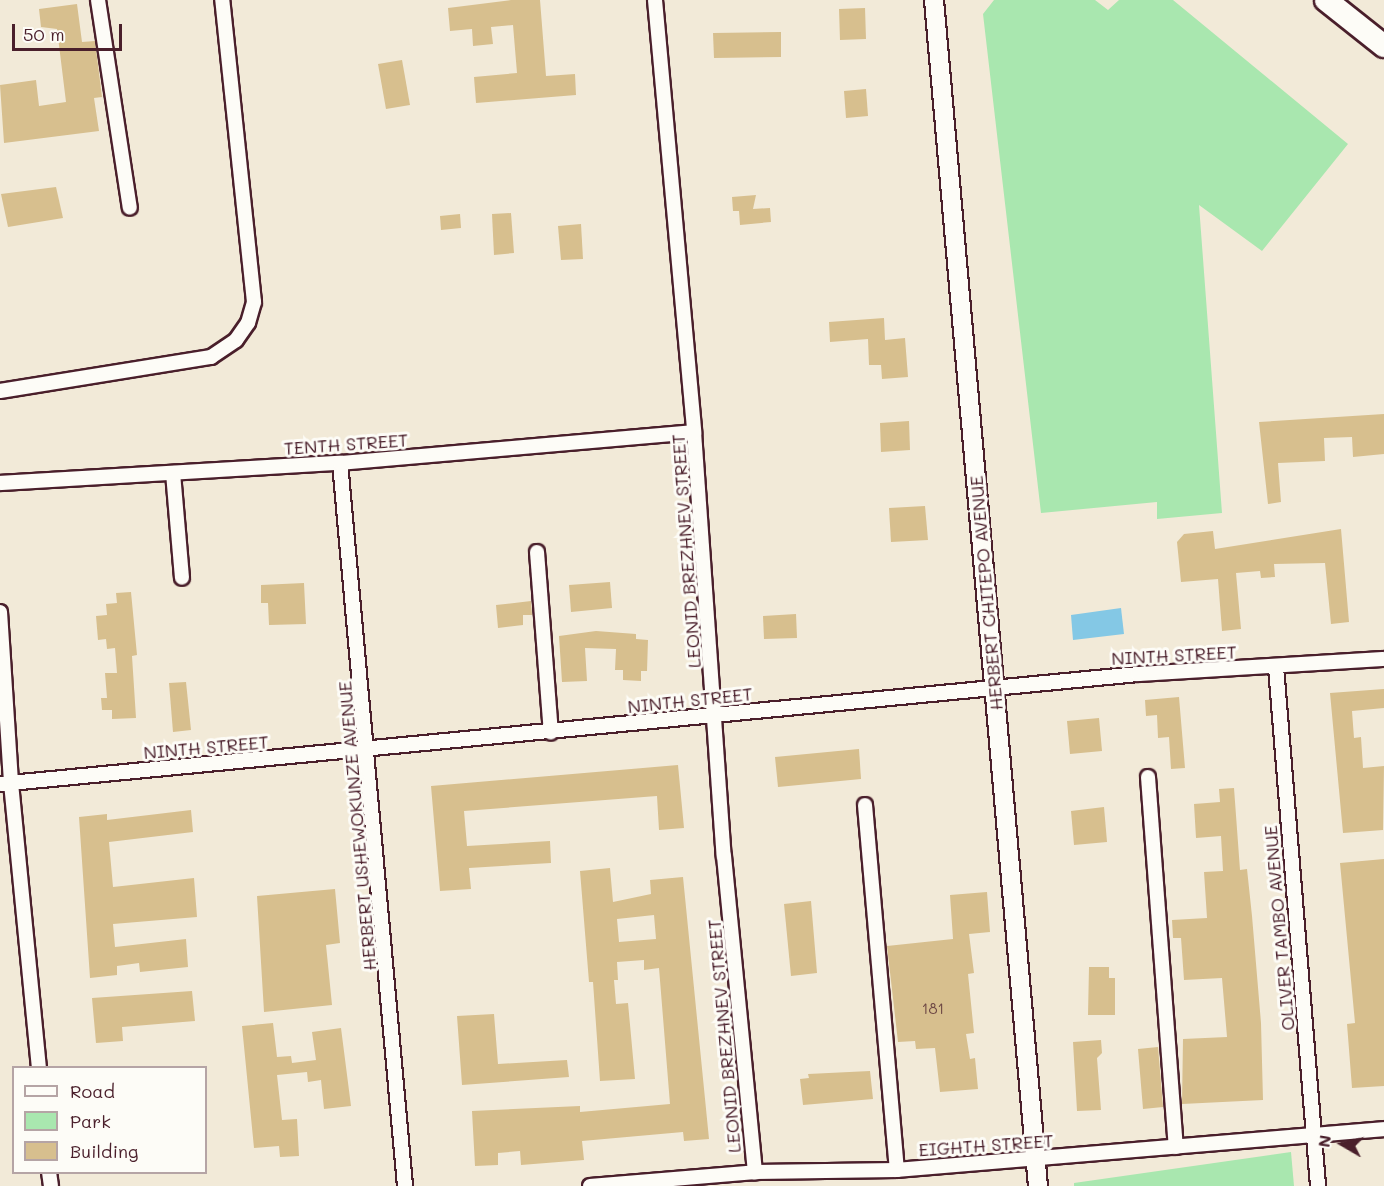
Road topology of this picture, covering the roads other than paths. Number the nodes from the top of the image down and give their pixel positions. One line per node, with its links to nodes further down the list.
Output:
1 (98, 0): 7 (street)
2 (222, 0): 8 (street)
3 (656, 0): 9 (street, LEONID BREZHNEV STREET)
4 (934, 0): 18 (main road, HERBERT CHITEPO AVENUE)
5 (1326, 0): 6 (highway)
6 (1384, 46)
7 (130, 208)
8 (0, 391)
9 (694, 432): 10 (street, TENTH STREET); 19 (street, LEONID BREZHNEV STREET)
10 (340, 463): 11 (street, TENTH STREET); 21 (street, HERBERT USHEWOKUNZE AVENUE)
11 (173, 473): 12 (street, TENTH STREET); 14 (street)
12 (0, 483)
13 (537, 552): 20 (street)
14 (182, 578)
15 (0, 612): 23 (street)
16 (1384, 660): 17 (street, NINTH STREET)
17 (1276, 667): 18 (street, NINTH STREET); 27 (street, OLIVER TAMBO AVENUE)
18 (995, 688): 19 (street, NINTH STREET); 29 (main road, HERBERT CHITEPO AVENUE)
19 (716, 715): 20 (street, NINTH STREET); 31 (street, LEONID BREZHNEV STREET)
20 (551, 732): 21 (street, NINTH STREET)
21 (368, 751): 23 (street, NINTH STREET); 32 (street, HERBERT USHEWOKUNZE AVENUE)
22 (1148, 777): 28 (street)
23 (5, 784): 25 (street)
24 (865, 805): 30 (street)
25 (39, 1066)
26 (1384, 1129): 27 (street, EIGHTH STREET)
27 (1313, 1134): 28 (street, EIGHTH STREET); 35 (street, OLIVER TAMBO AVENUE)
28 (1176, 1147): 29 (street, EIGHTH STREET)
29 (1036, 1160): 30 (street, EIGHTH STREET); 34 (main road, HERBERT CHITEPO AVENUE)
30 (897, 1170): 31 (street, EIGHTH STREET)
31 (755, 1172): 33 (street, EIGHTH STREET)
32 (405, 1186)
33 (590, 1186)
34 (1038, 1186)
35 (1318, 1186)

